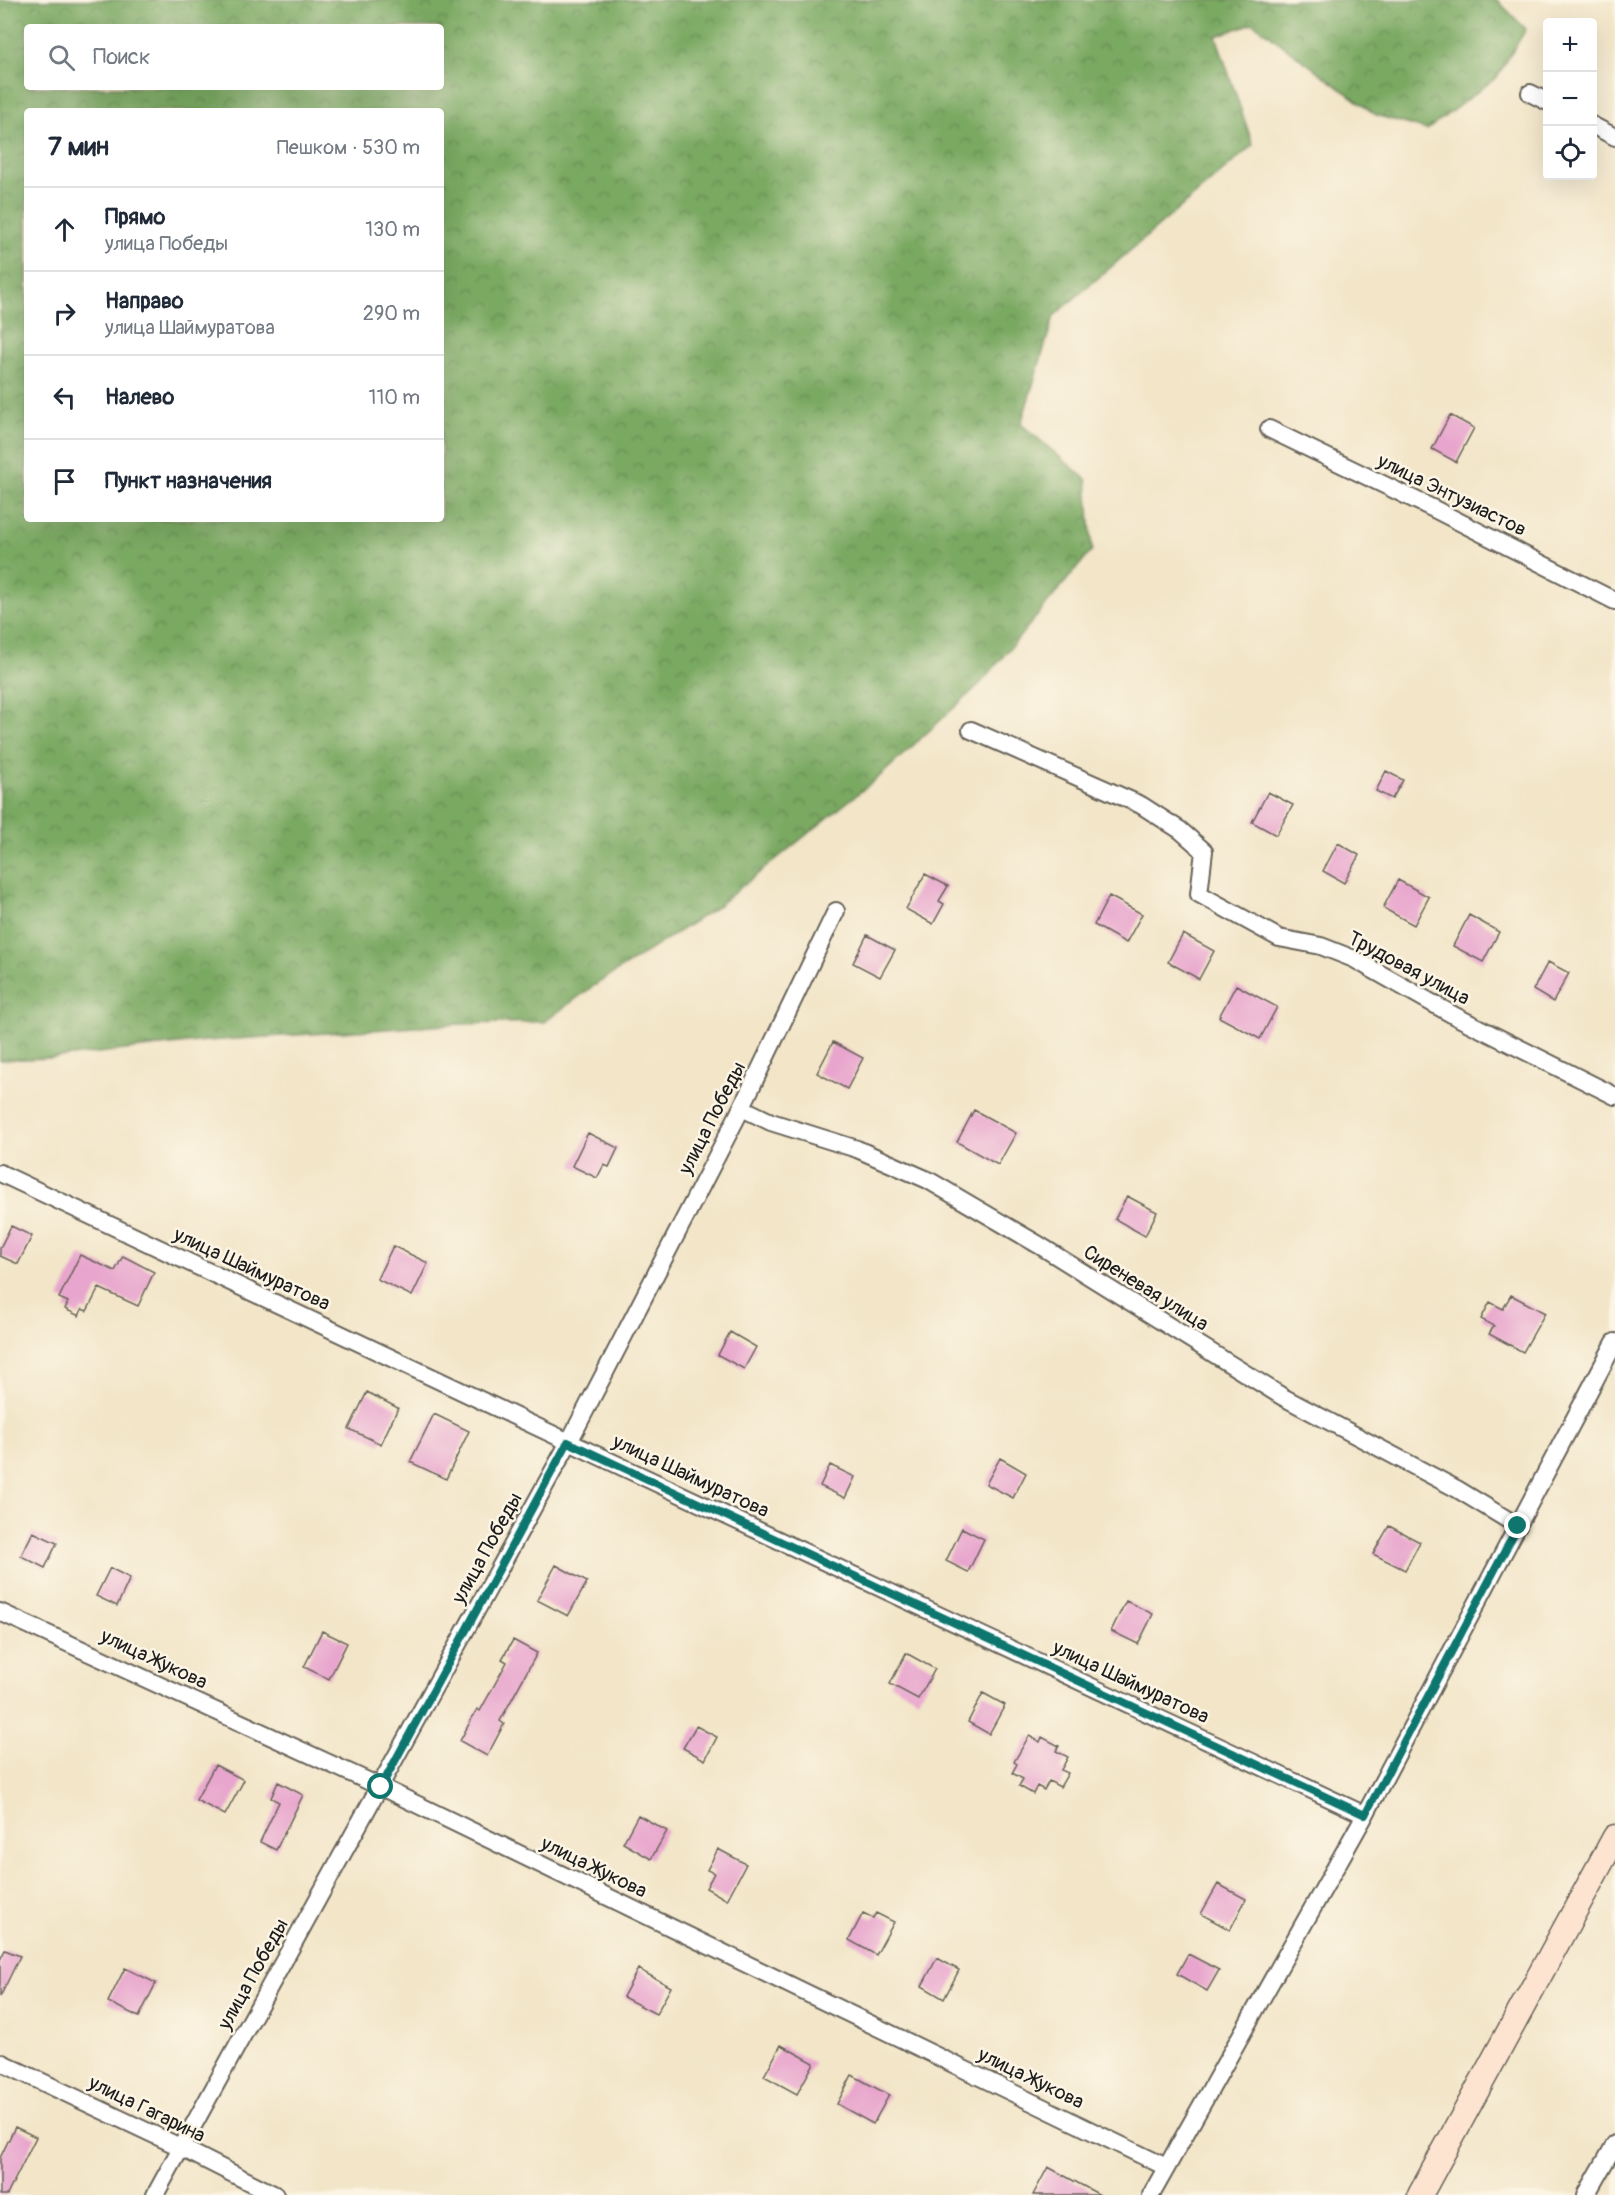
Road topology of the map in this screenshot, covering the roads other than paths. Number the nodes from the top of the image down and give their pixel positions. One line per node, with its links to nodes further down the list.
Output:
1 (1530, 93): 2 (street)
2 (1543, 100)
3 (1595, 126): 4 (street)
4 (1615, 137)
5 (1269, 429): 6 (street, улица Энтузиастов)
6 (1615, 600)
7 (971, 730): 9 (street, Трудовая улица)
8 (836, 911): 10 (street, улица Победы)
9 (1615, 1096)
10 (742, 1108): 13 (street, улица Победы); 14 (street, Сиреневая улица)
11 (0, 1173): 13 (street, улица Шаймуратова)
12 (1615, 1342): 14 (street)
13 (568, 1442): 16 (street, улица Победы); 17 (street, улица Шаймуратова)
14 (1518, 1526): 17 (street)
15 (0, 1612): 16 (street, улица Жукова)
16 (381, 1787): 21 (street, улица Победы); 22 (street, улица Жукова)
17 (1365, 1815): 22 (street)
18 (1615, 1837): 26 (main road)
19 (0, 2062): 21 (street, улица Гагарина)
20 (1615, 2144): 27 (street)
21 (180, 2147): 23 (street, улица Победы); 24 (street, улица Гагарина)
22 (1166, 2167): 25 (street)
23 (155, 2195)
24 (275, 2195)
25 (1151, 2195)
26 (1420, 2195)
27 (1586, 2195)

